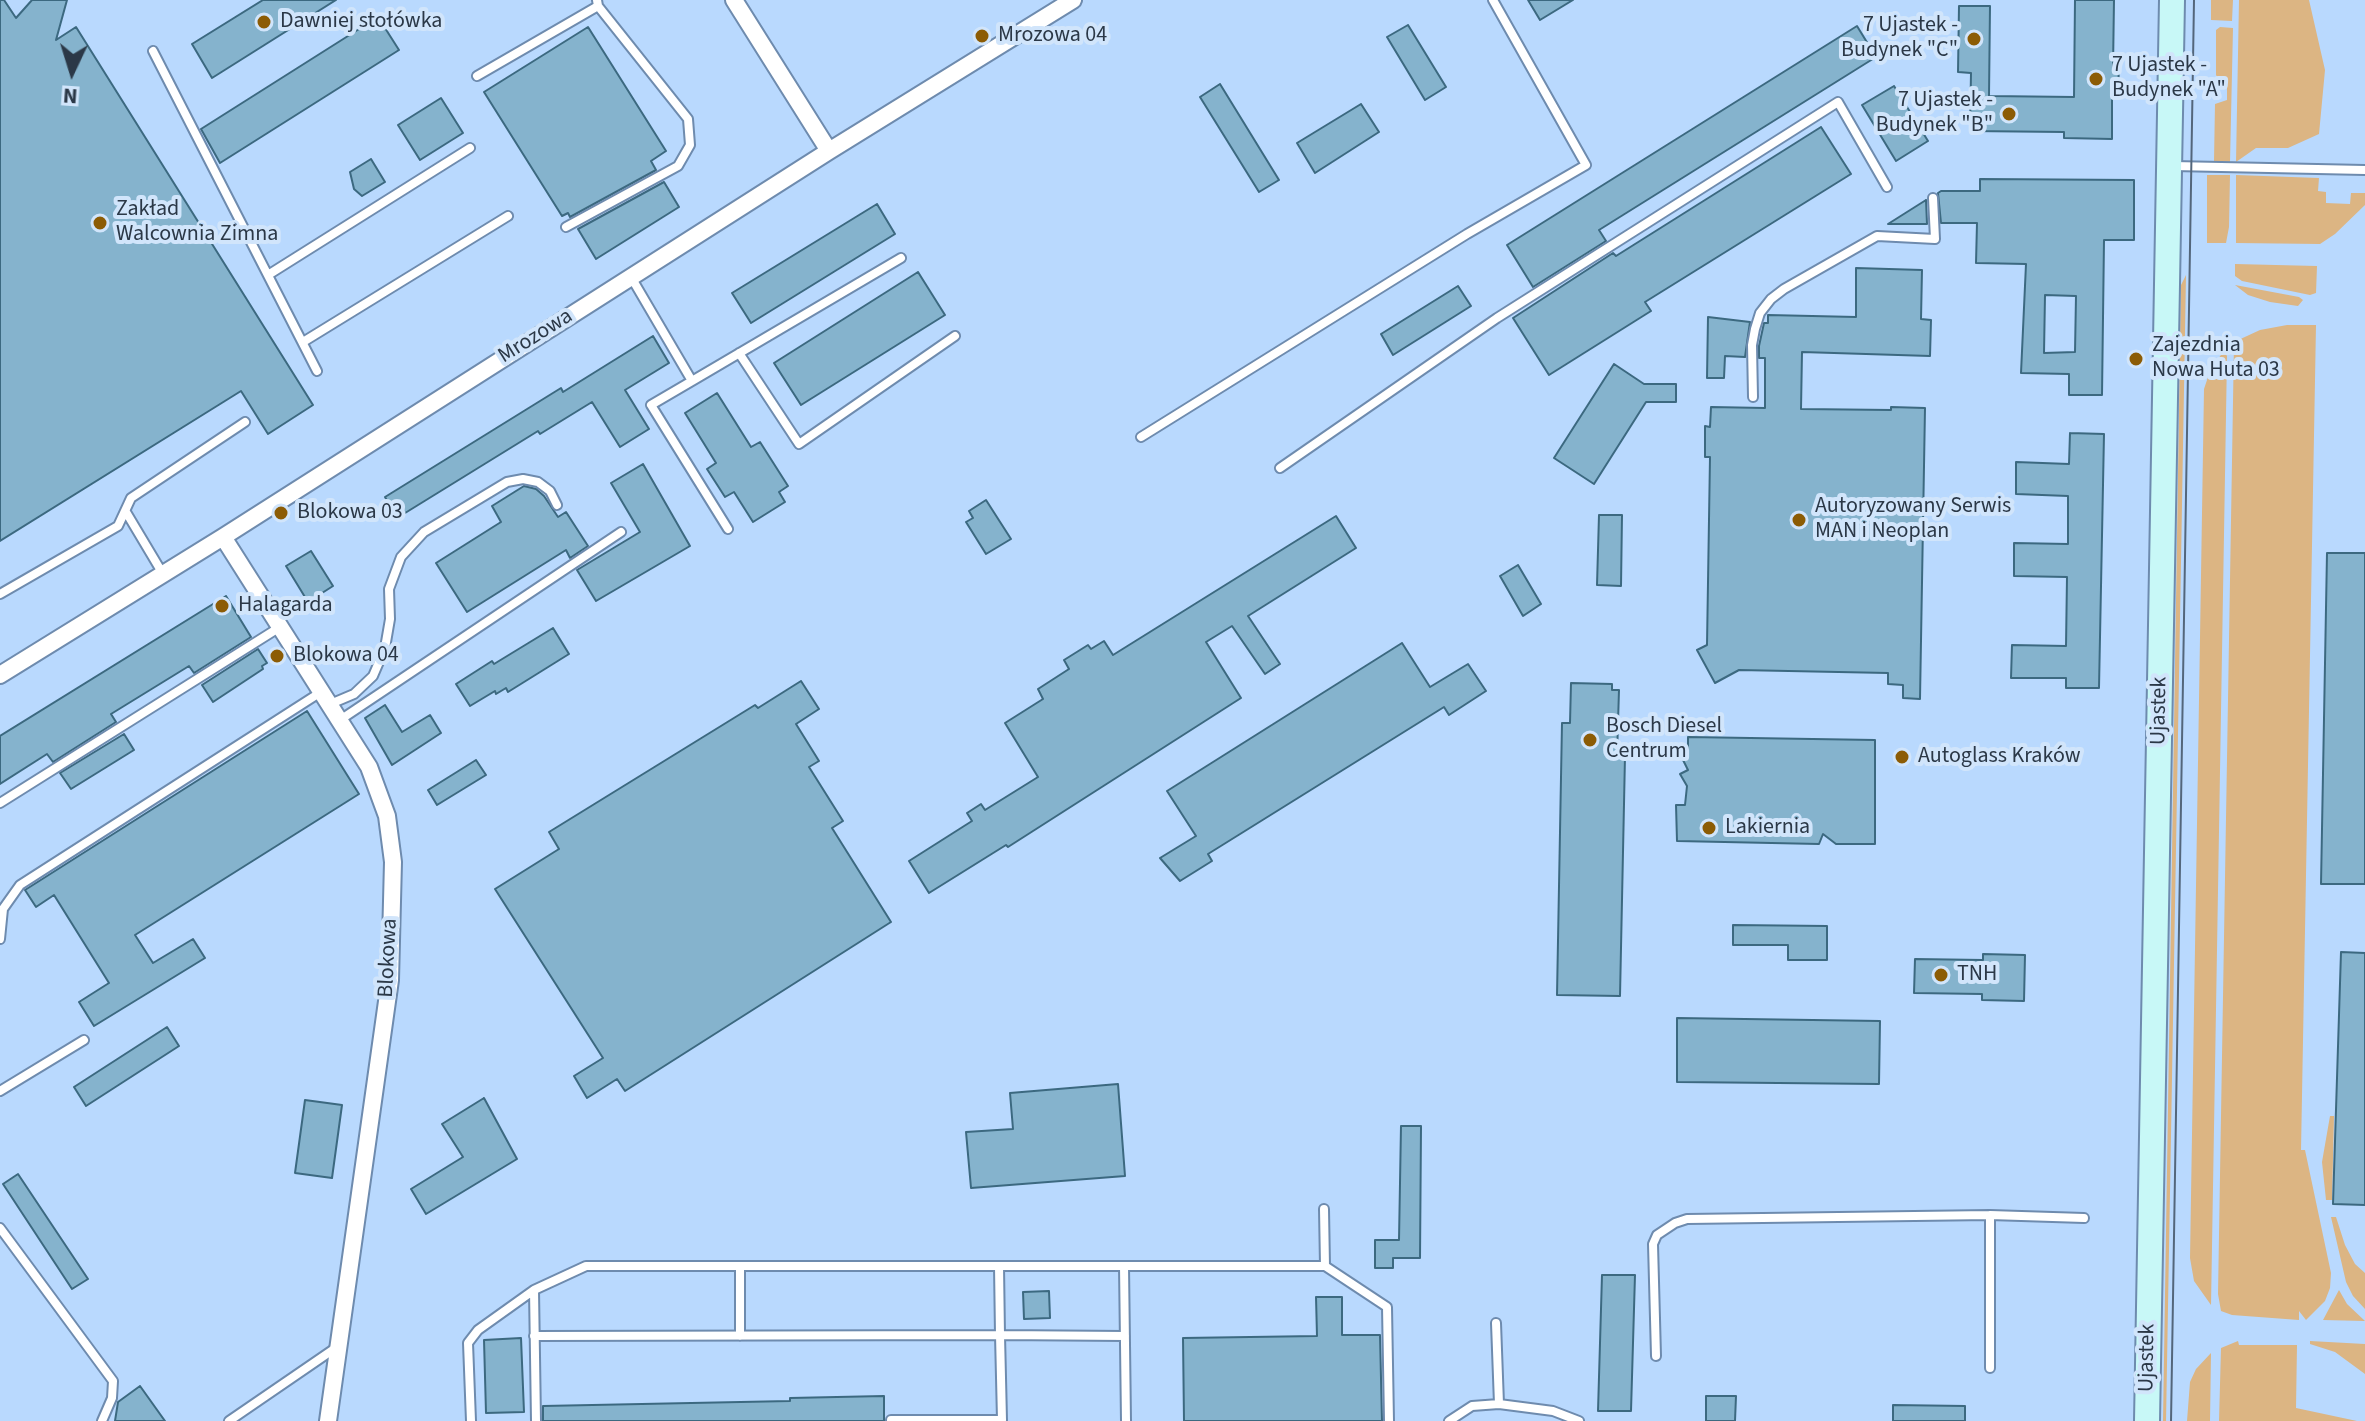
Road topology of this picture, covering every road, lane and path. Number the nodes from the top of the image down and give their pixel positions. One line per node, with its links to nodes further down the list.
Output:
1 (734, 0): 9 (street)
2 (1073, 0): 9 (street, Mrozowa)
3 (1493, 0): 26 (lane)
4 (2172, 0): 10 (street, Ujastek)
5 (598, 3): 7 (lane); 15 (lane)
6 (153, 51): 17 (lane)
7 (477, 76)
8 (470, 148): 17 (lane)
9 (829, 151): 18 (street, Mrozowa)
10 (2169, 165): 11 (lane); 72 (street, Ujastek)
11 (2365, 170)
12 (1887, 187): 27 (lane)
13 (1933, 198): 24 (lane)
14 (508, 216): 20 (lane)
15 (566, 227)
16 (901, 258): 21 (lane)
17 (268, 275): 20 (lane)
18 (631, 277): 23 (lane); 32 (street, Mrozowa)
19 (955, 336): 21 (lane)
20 (303, 342): 22 (lane)
21 (739, 353): 23 (lane)
22 (317, 371)
23 (692, 381): 30 (lane)
24 (1753, 397)
25 (245, 422): 29 (lane)
26 (1141, 437)
27 (1280, 468)
28 (557, 505): 37 (lane)
29 (126, 512): 33 (lane); 34 (lane)
30 (728, 529)
31 (621, 532): 38 (lane)
32 (223, 537): 33 (street, Mrozowa); 35 (street, Blokowa)
33 (163, 574): 36 (street, Mrozowa)
34 (0, 594)
35 (280, 627): 37 (street, Blokowa); 39 (lane)
36 (0, 675)
37 (324, 698): 38 (street, Blokowa); 40 (lane)
38 (339, 721): 57 (street, Blokowa)
39 (0, 803)
40 (0, 939)
41 (84, 1040): 42 (lane)
42 (0, 1091)
43 (1324, 1209): 50 (lane)
44 (1990, 1215): 45 (lane); 58 (lane); 59 (lane)
45 (2084, 1218)
46 (0, 1228): 63 (lane)
47 (740, 1266): 48 (lane); 51 (lane); 55 (lane)
48 (999, 1266): 49 (lane); 53 (lane)
49 (1124, 1266): 50 (lane); 56 (lane)
50 (1325, 1266): 69 (lane)
51 (534, 1290): 54 (lane); 66 (lane)
52 (1496, 1323): 60 (lane)
53 (1000, 1335): 55 (lane); 56 (lane); 62 (lane)
54 (534, 1336): 55 (lane); 67 (lane)
55 (740, 1336)
56 (1125, 1336): 68 (lane)
57 (338, 1347): 64 (lane); 65 (street, Blokowa)
58 (1656, 1356)
59 (1990, 1368)
60 (1499, 1404): 70 (lane); 71 (lane)
61 (891, 1420): 62 (lane)
62 (1002, 1420)
63 (102, 1421)
64 (229, 1421)
65 (328, 1421)
66 (471, 1421)
67 (536, 1421)
68 (1126, 1421)
69 (1389, 1421)
70 (1449, 1421)
71 (1579, 1421)
72 (2147, 1421)

